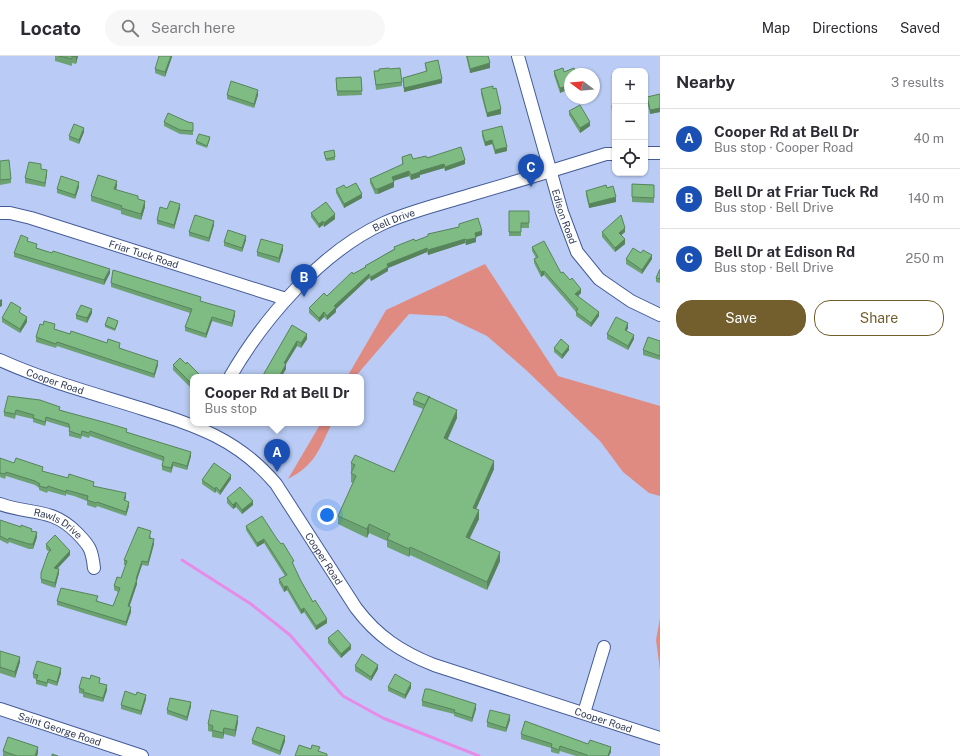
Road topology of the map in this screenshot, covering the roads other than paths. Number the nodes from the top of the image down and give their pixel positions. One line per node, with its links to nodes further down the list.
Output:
1 (518, 56): 5 (street, Edison Road)
2 (648, 153): 3 (street)
3 (660, 153)
4 (612, 154): 5 (street, Bell Drive)
5 (550, 171): 7 (street, Bell Drive); 8 (street, Edison Road)
6 (0, 213): 7 (street, Friar Tuck Road)
7 (286, 300): 10 (street, Bell Drive)
8 (660, 315)
9 (0, 360): 11 (street, Cooper Road)
10 (232, 374)
11 (190, 422)
12 (203, 426): 17 (street, Cooper Road)
13 (0, 504): 14 (street, Rawls Drive)
14 (94, 568)
15 (604, 647): 17 (street)
16 (0, 709): 19 (street, Saint George Road)
17 (584, 713): 18 (street, Cooper Road)
18 (660, 738)
19 (142, 756)

